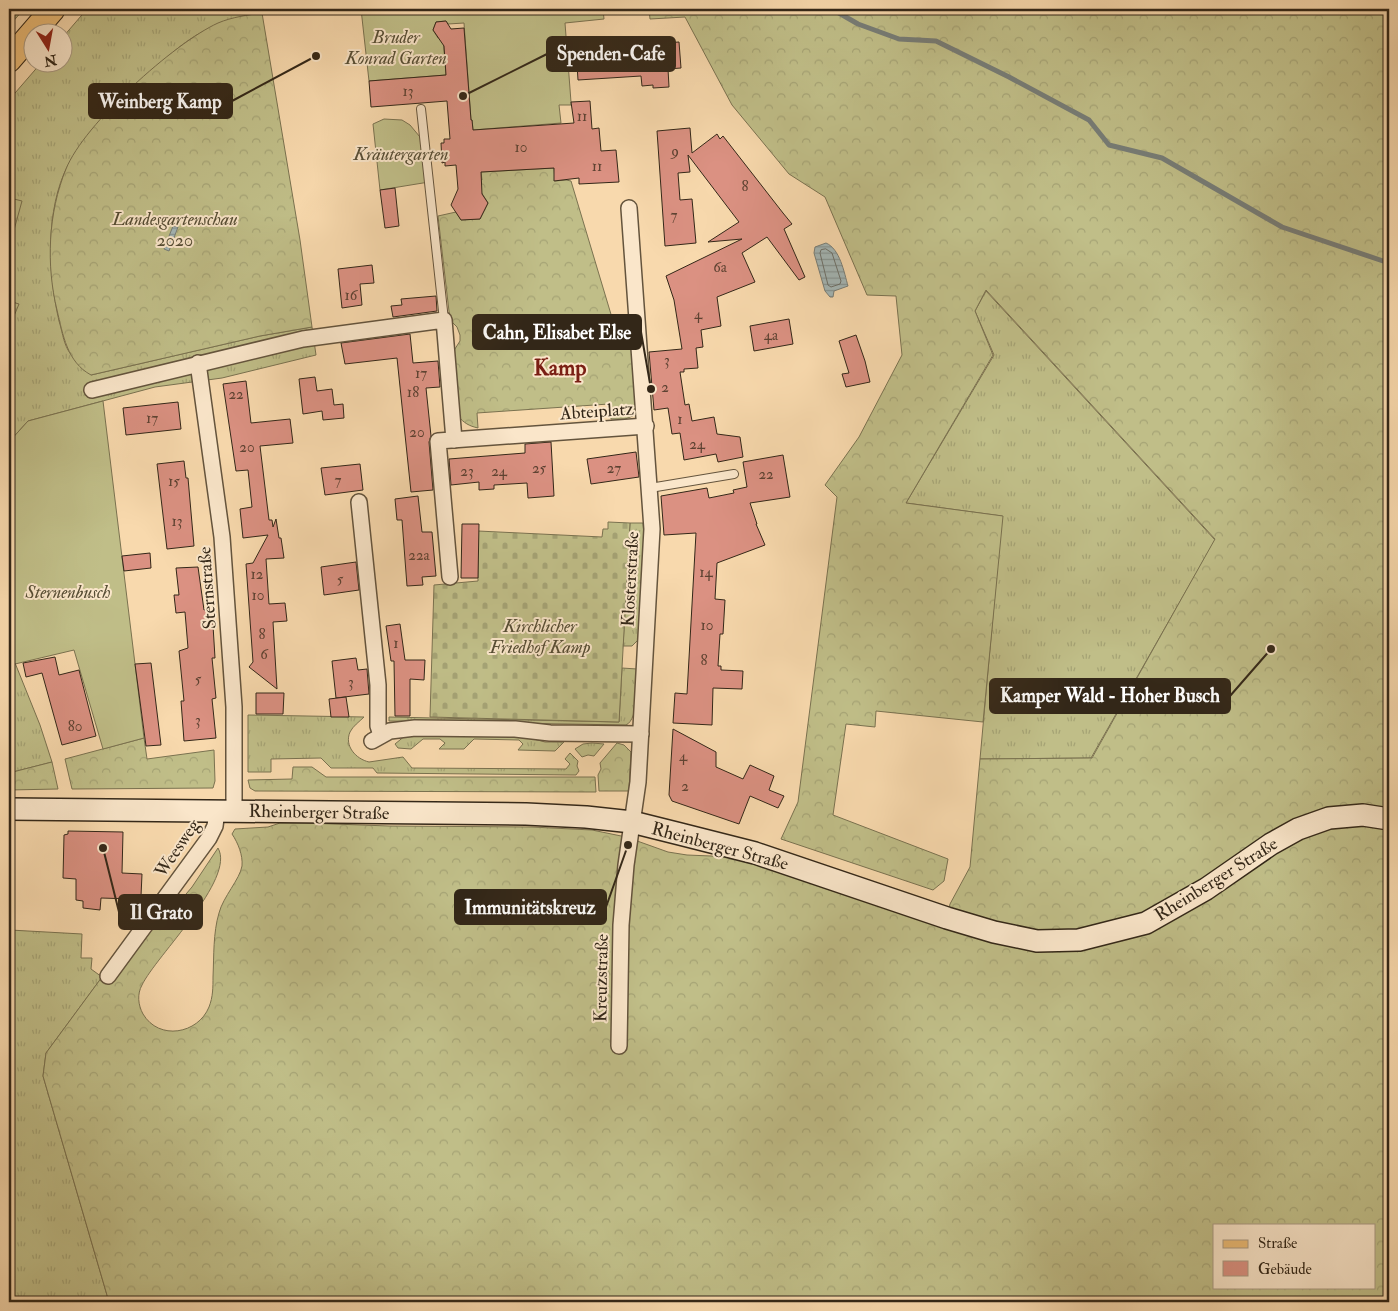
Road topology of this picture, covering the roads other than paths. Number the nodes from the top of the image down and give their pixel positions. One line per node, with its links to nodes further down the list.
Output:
1 (53, 9): 2 (main road)
2 (9, 60)
3 (421, 109): 5 (lane)
4 (629, 208): 8 (street, Abteiplatz)
5 (444, 320): 6 (street); 9 (street)
6 (198, 364): 7 (street); 16 (street, Sternstraße)
7 (92, 390)
8 (646, 426): 9 (street, Abteiplatz); 11 (street, Klosterstraße)
9 (454, 440): 13 (street, Abteiplatz)
10 (734, 474): 11 (lane)
11 (650, 488): 14 (street, Klosterstraße)
12 (359, 502): 14 (street)
13 (450, 577)
14 (641, 734): 18 (street, Klosterstraße)
15 (9, 808): 16 (main road, Rheinberger Straße)
16 (226, 811): 18 (main road, Rheinberger Straße); 19 (street, Weesweg)
17 (1389, 819): 18 (main road, Rheinberger Straße)
18 (632, 822): 20 (street, Kreuzstraße)
19 (108, 976)
20 (619, 1046)

